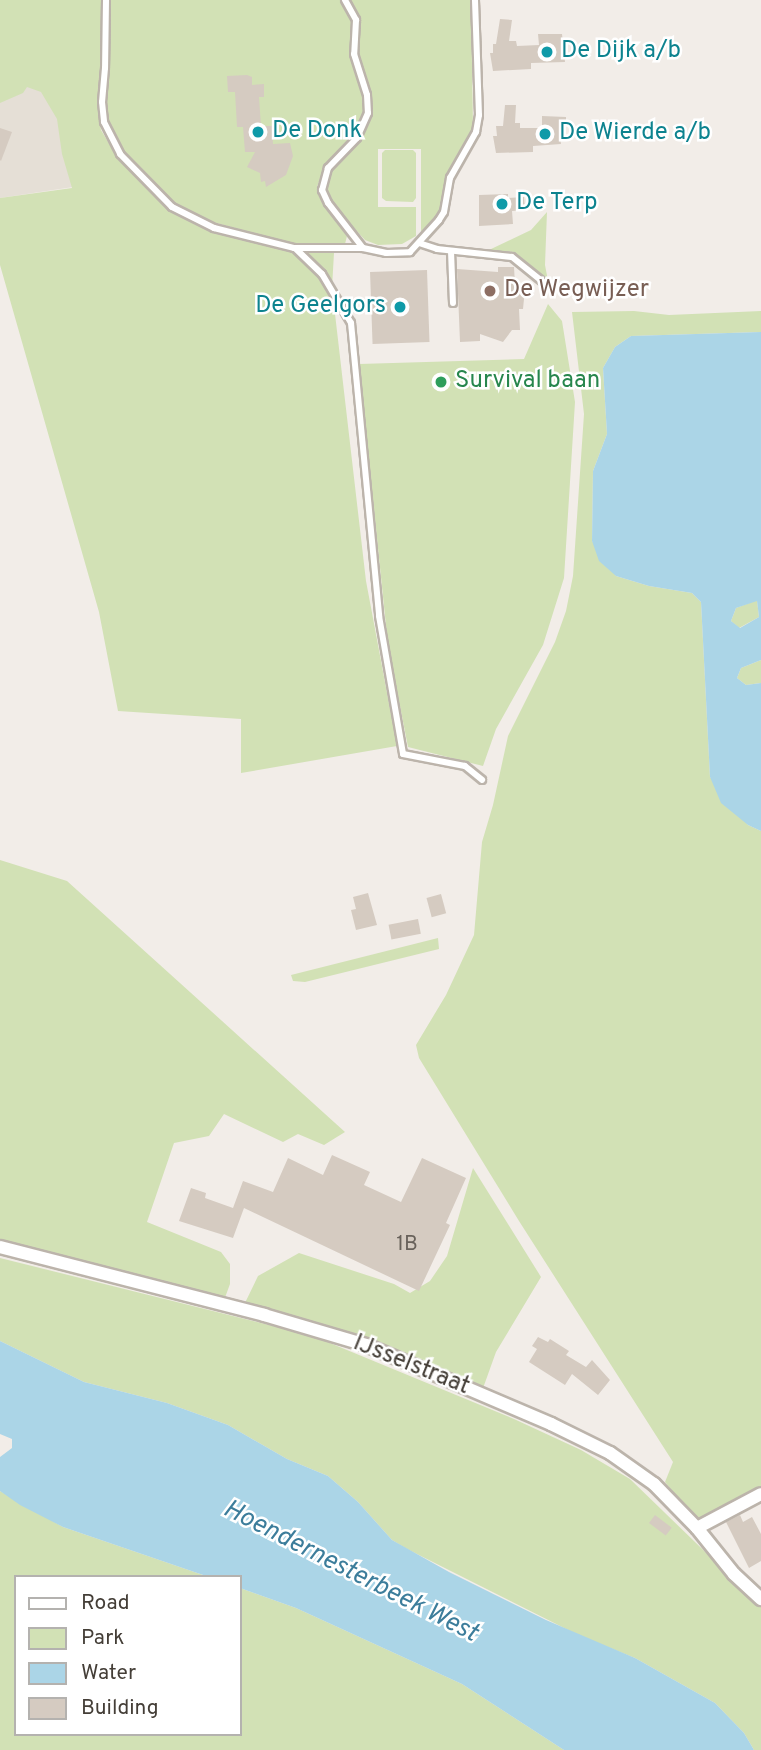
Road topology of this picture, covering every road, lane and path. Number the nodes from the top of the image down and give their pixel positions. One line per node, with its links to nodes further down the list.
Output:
1 (106, 0): 5 (lane)
2 (345, 0): 6 (lane)
3 (475, 0): 4 (lane)
4 (419, 243): 6 (lane); 7 (lane)
5 (294, 248): 6 (lane); 10 (lane)
6 (363, 248)
7 (451, 251): 8 (lane); 9 (lane)
8 (548, 286)
9 (453, 303)
10 (482, 780)
11 (0, 1247): 13 (street, IJsselstraat)
12 (761, 1494): 13 (street)
13 (697, 1528): 14 (street, IJsselstraat)
14 (761, 1599)

